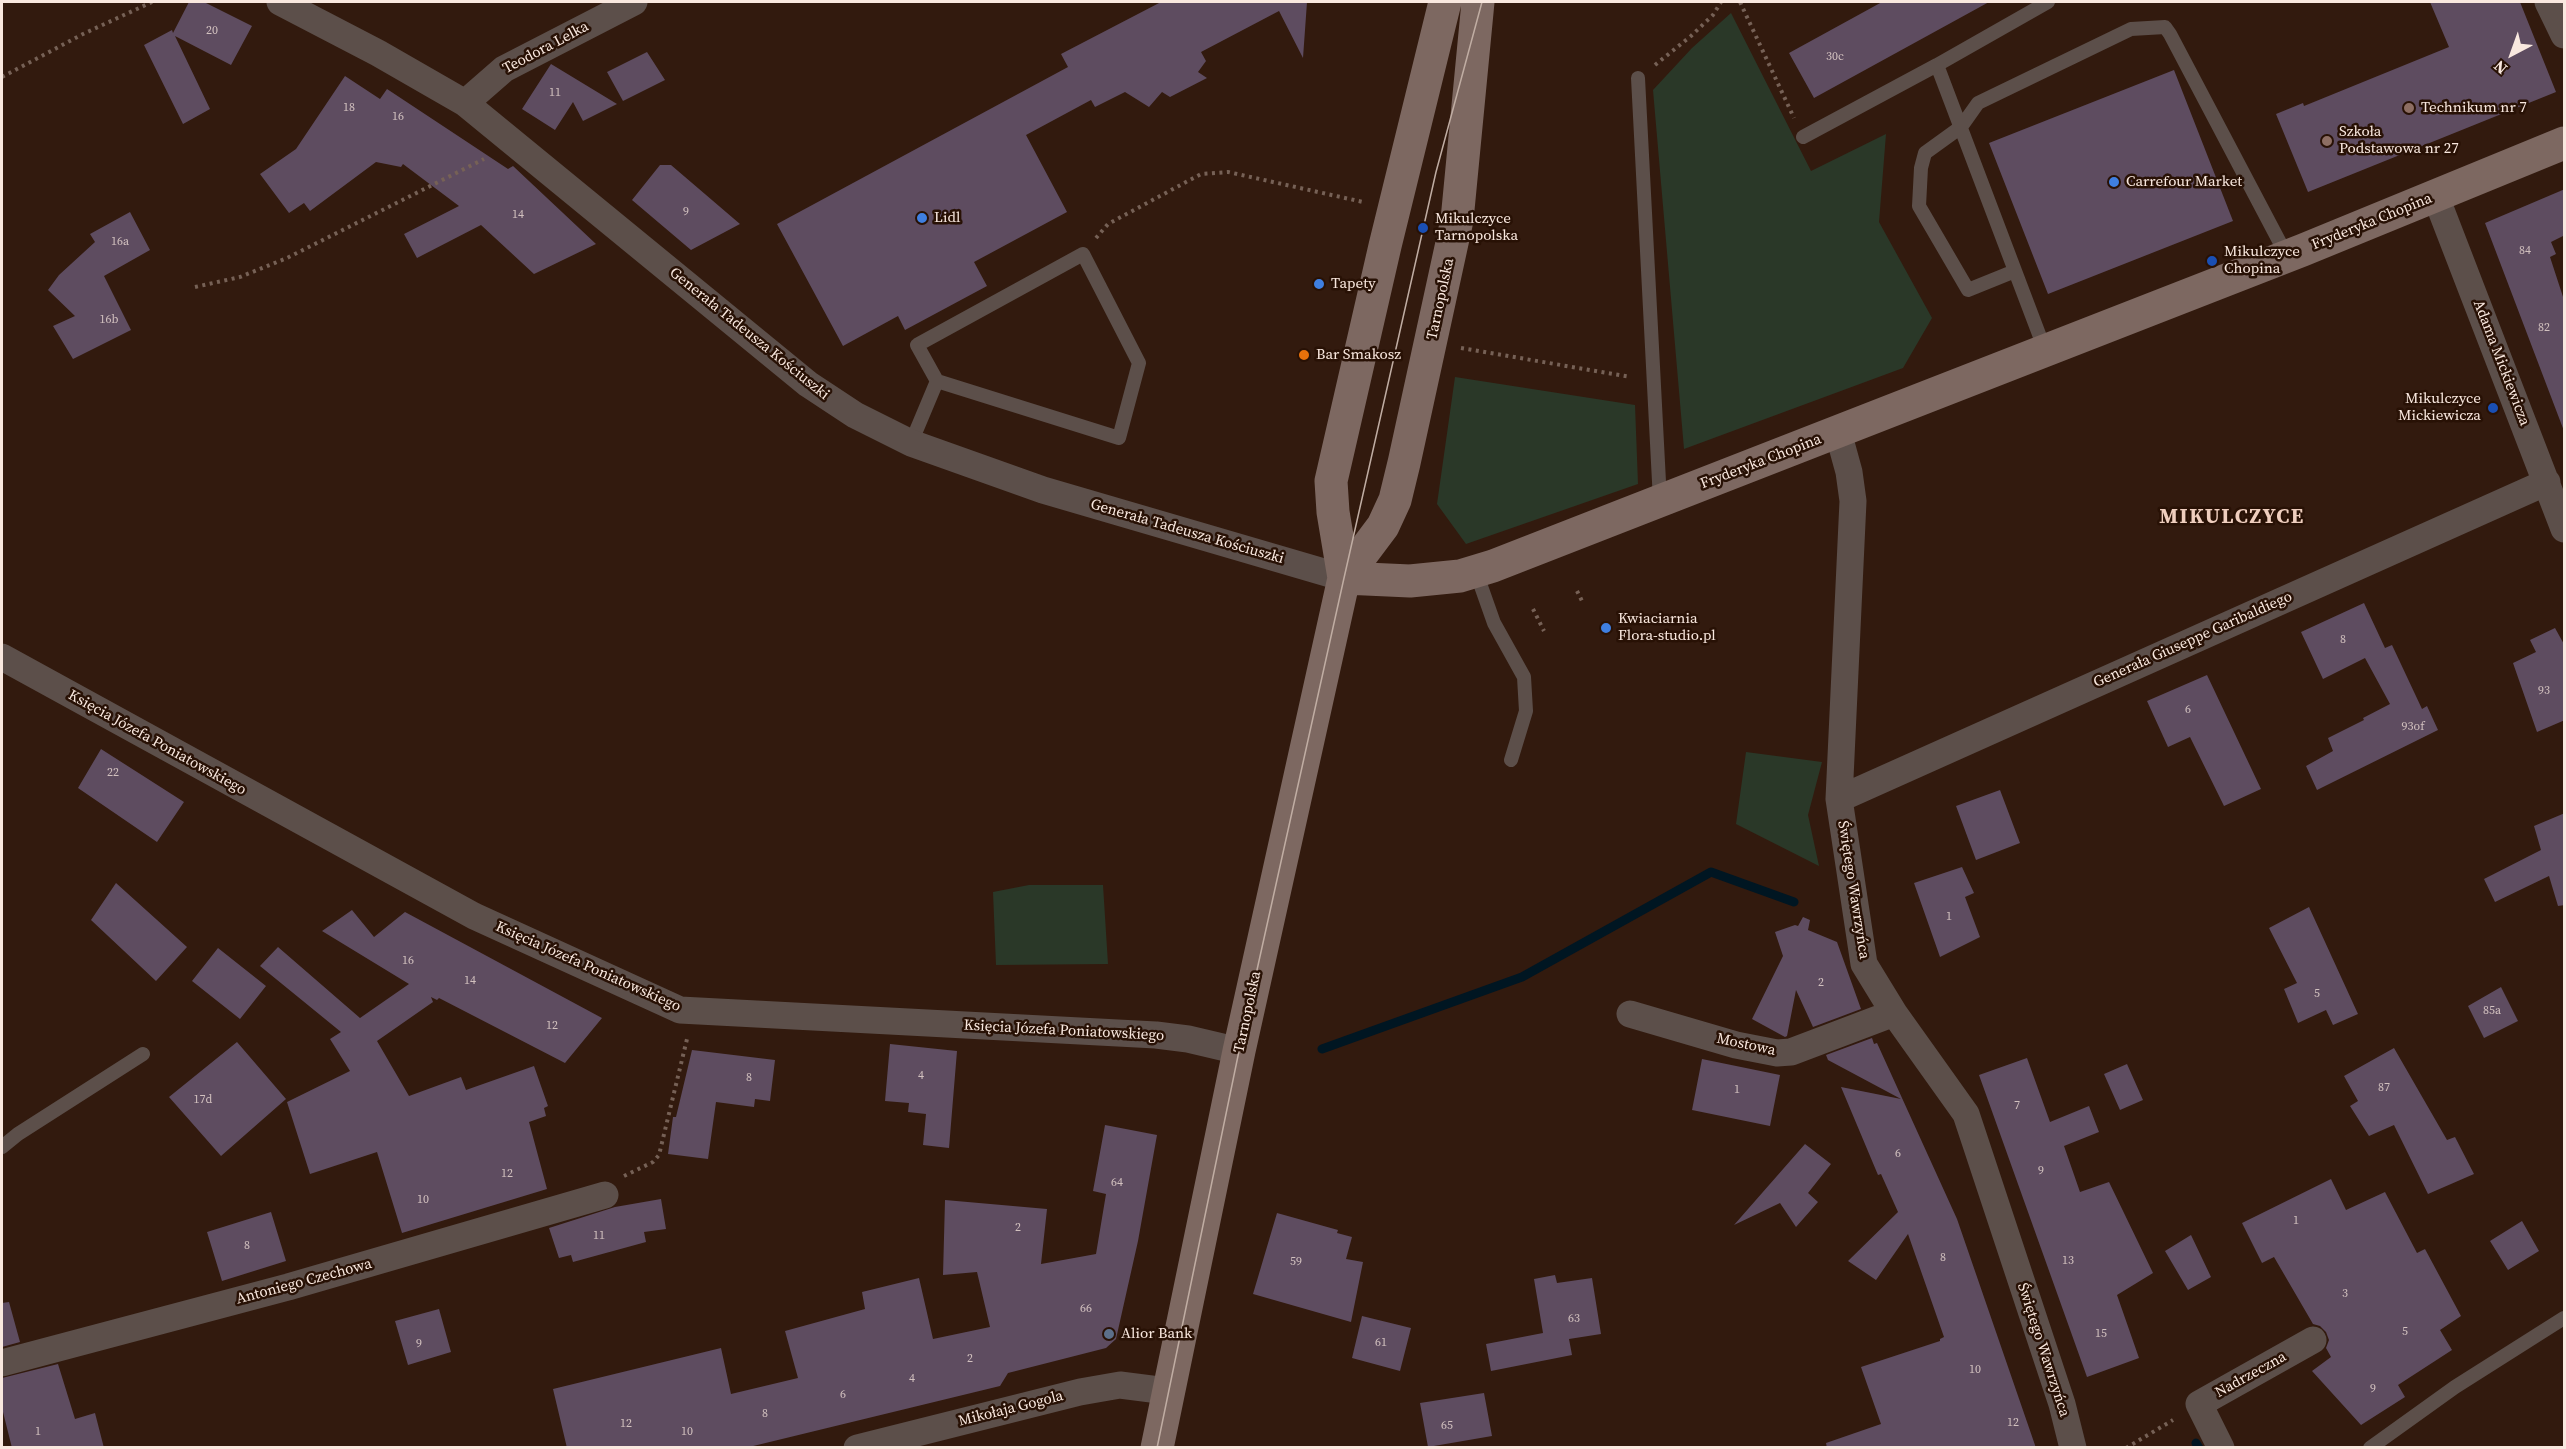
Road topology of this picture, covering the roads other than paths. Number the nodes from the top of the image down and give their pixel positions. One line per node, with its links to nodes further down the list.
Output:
1 (280, 2): 10 (street, Generała Tadeusza Kościuszki)
2 (634, 2): 10 (street, Teodora Lelka)
3 (1445, 2): 25 (main road, Tarnopolska)
4 (1478, 2): 25 (main road, Tarnopolska)
5 (2048, 2): 8 (lane)
6 (2548, 2): 7 (street)
7 (2565, 35)
8 (1936, 65): 11 (lane); 12 (lane)
9 (1638, 78): 22 (lane)
10 (465, 103): 20 (street, Generała Tadeusza Kościuszki)
11 (1961, 127): 15 (lane); 16 (lane); 16 (lane)
12 (1803, 138)
13 (2565, 143): 14 (main road, Fryderyka Chopina)
14 (2436, 197): 15 (main road, Fryderyka Chopina); 21 (street, Adama Mickiewicza)
15 (2287, 256): 17 (main road, Fryderyka Chopina)
16 (2015, 271): 17 (lane)
17 (2045, 351): 19 (main road, Fryderyka Chopina)
18 (937, 381): 18 (lane); 20 (lane)
19 (1838, 432): 22 (main road, Fryderyka Chopina); 28 (street, Świętego Wawrzyńca)
20 (911, 443): 25 (street, Generała Tadeusza Kościuszki)
21 (2547, 482): 23 (street, Adama Mickiewicza); 28 (street, Generała Giuseppe Garibaldiego)
22 (1660, 501): 24 (main road, Fryderyka Chopina)
23 (2565, 529)
24 (1476, 572): 25 (main road, Fryderyka Chopina); 27 (lane)
25 (1344, 578): 31 (main road, Tarnopolska)
26 (2, 657): 31 (street, Księcia Józefa Poniatowskiego)
27 (1511, 760)
28 (1839, 799): 29 (street, Świętego Wawrzyńca)
29 (1894, 1013): 30 (street, Mostowa); 41 (street, Świętego Wawrzyńca)
30 (1630, 1014)
31 (1239, 1051): 38 (main road, Tarnopolska)
32 (143, 1054): 33 (lane)
33 (2, 1147)
34 (604, 1195): 37 (street, Antoniego Czechowa)
35 (2565, 1318): 43 (lane)
36 (2313, 1340): 42 (street, Nadrzeczna)
37 (2, 1363)
38 (1167, 1391): 39 (street, Mikołaja Gogola); 40 (main road, Tarnopolska)
39 (857, 1448)
40 (1157, 1448)
41 (2073, 1448)
42 (2221, 1448)
43 (2370, 1448)

